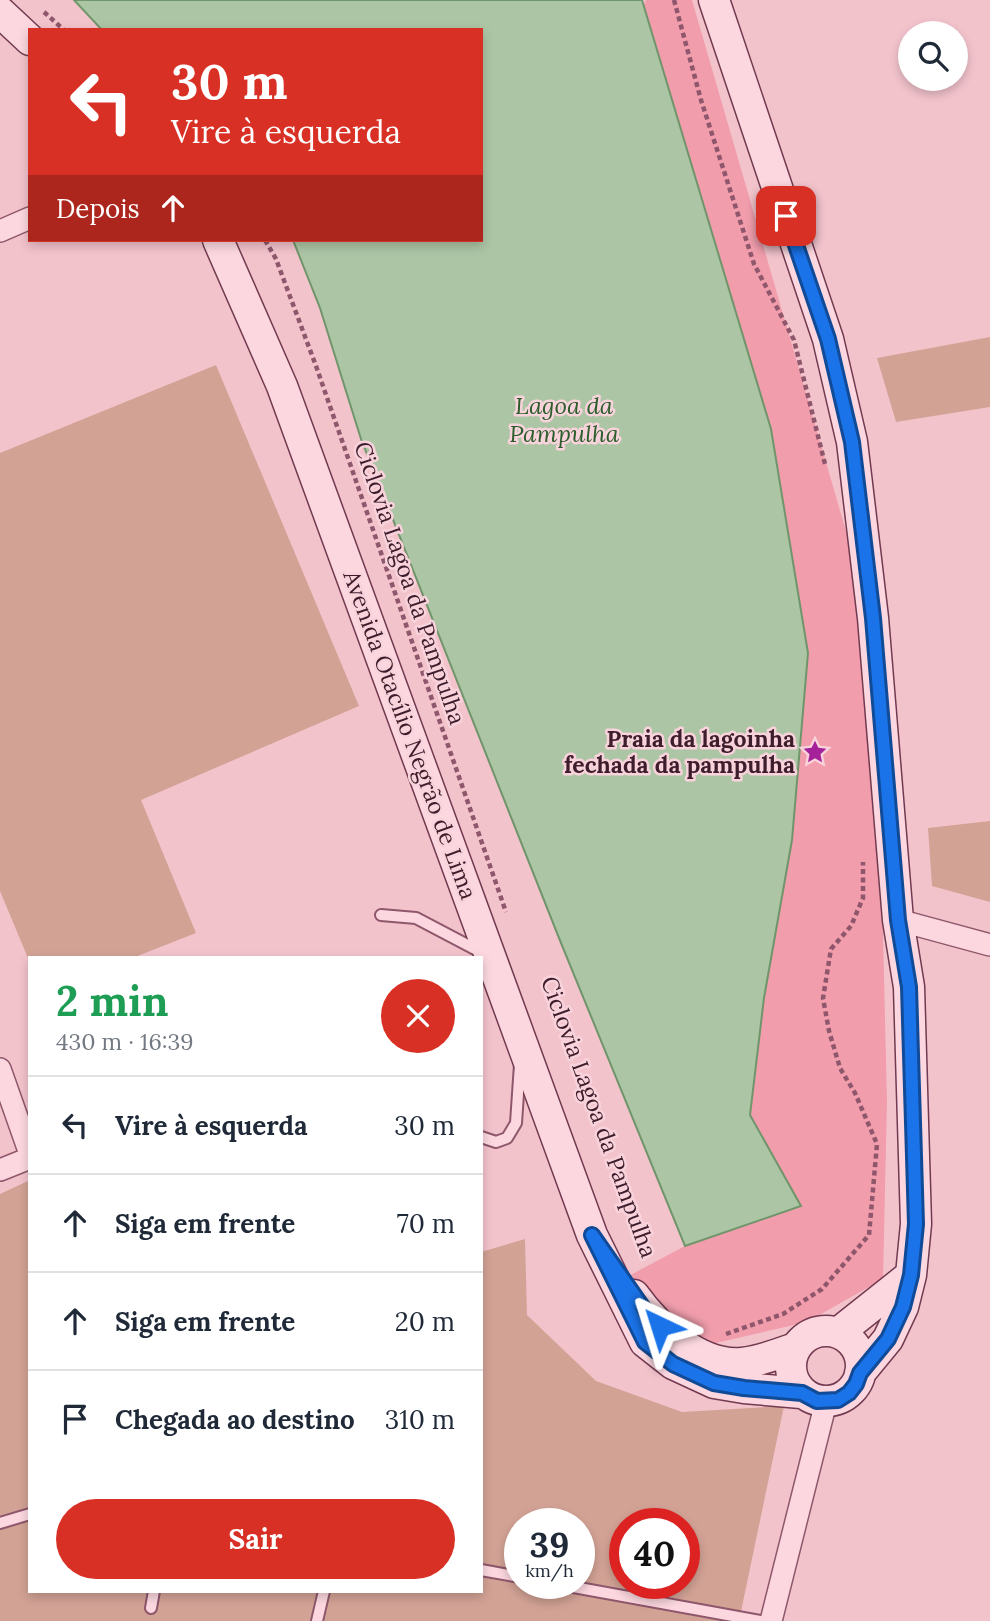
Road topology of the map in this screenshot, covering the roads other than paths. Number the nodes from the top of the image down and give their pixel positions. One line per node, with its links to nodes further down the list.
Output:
1 (714, 0): 8 (street)
2 (0, 12): 3 (street)
3 (28, 38)
4 (28, 219): 5 (street)
5 (0, 231)
6 (219, 242): 10 (street, Avenida Otacílio Negrão de Lima)
7 (381, 915): 10 (lane)
8 (898, 920): 9 (street); 18 (street)
9 (990, 946)
10 (488, 949): 11 (street, Avenida Otacílio Negrão de Lima)
11 (524, 1048): 13 (lane); 17 (street, Avenida Otacílio Negrão de Lima)
12 (0, 1069): 14 (street)
13 (483, 1138)
14 (28, 1150)
15 (28, 1157): 16 (street)
16 (0, 1170)
17 (592, 1235): 20 (street, Avenida Otacílio Negrão de Lima); 22 (street, Avenida Otacílio Negrão de Lima)
18 (911, 1275): 19 (street); 21 (street)
19 (838, 1333): 20 (street); 21 (street)
20 (795, 1348): 22 (street)
21 (860, 1373): 22 (street)
22 (814, 1397): 33 (street)
23 (28, 1515): 24 (lane)
24 (0, 1523)
25 (483, 1570): 26 (lane)
26 (504, 1574)
27 (595, 1591): 32 (lane)
28 (154, 1593): 30 (lane)
29 (324, 1593): 31 (lane)
30 (151, 1608)
31 (317, 1621)
32 (760, 1621)
33 (771, 1621)

